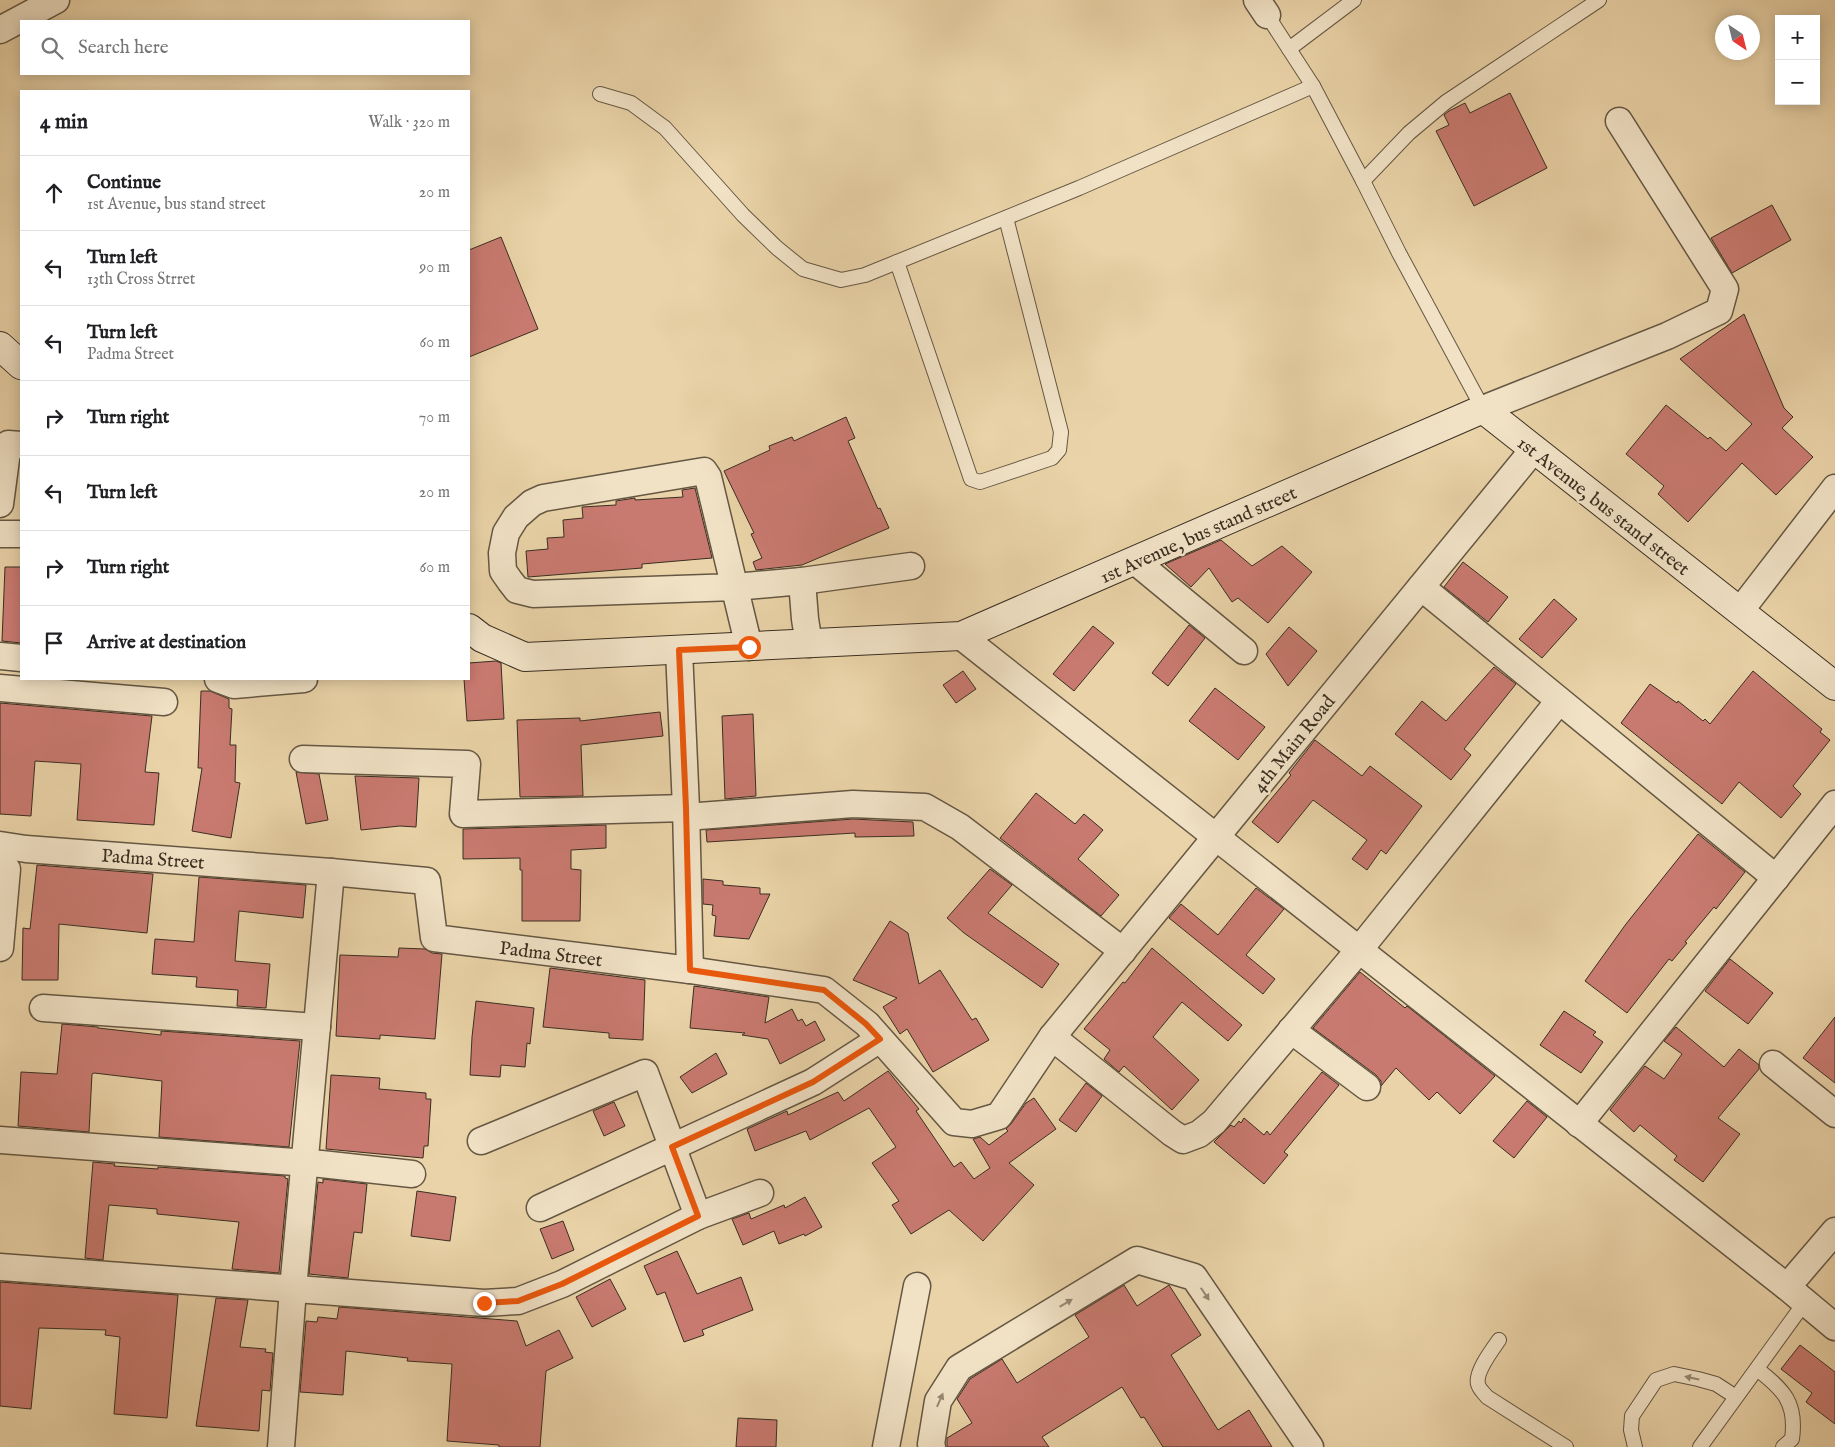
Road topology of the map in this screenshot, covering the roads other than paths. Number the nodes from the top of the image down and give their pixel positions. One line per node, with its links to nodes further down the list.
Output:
1 (1354, 0): 6 (lane)
2 (1598, 0): 10 (lane)
3 (40, 4): 5 (street)
4 (1262, 8): 6 (lane)
5 (0, 30)
6 (1289, 49): 7 (lane)
7 (1313, 86): 10 (lane); 11 (lane)
8 (600, 94): 12 (lane)
9 (1619, 121): 15 (street)
10 (1363, 181): 15 (lane)
11 (1006, 218): 12 (lane); 12 (lane)
12 (897, 262)
13 (0, 346): 14 (street)
14 (20, 364)
15 (1483, 409): 17 (street, 1st Avenue, bus stand street); 22 (street, 1st Avenue, bus stand street)
16 (20, 445): 19 (street)
17 (1534, 449): 26 (street, 4th Main Road); 27 (street, 1st Avenue, bus stand street)
18 (1835, 488): 27 (street)
19 (0, 504)
20 (0, 534): 21 (street)
21 (20, 534)
22 (1135, 561): 29 (street, 1st Avenue, bus stand street); 33 (street)
23 (911, 566): 24 (street)
24 (802, 581): 25 (street); 30 (street)
25 (735, 587): 25 (street); 31 (street)
26 (1421, 587): 40 (street); 45 (street, 4th Main Road)
27 (1740, 611): 38 (street, 1st Avenue, bus stand street)
28 (470, 629): 32 (street, 1st Avenue, bus stand street)
29 (961, 636): 30 (street, 1st Avenue, bus stand street); 45 (street)
30 (810, 644): 31 (street, 1st Avenue, bus stand street)
31 (749, 647): 32 (street, 1st Avenue, bus stand street)
32 (679, 650): 44 (street)
33 (1244, 651)
34 (0, 656): 35 (street)
35 (20, 658)
36 (221, 680): 37 (street)
37 (292, 680)
38 (1835, 686)
39 (0, 688): 41 (street)
40 (1559, 701): 49 (street); 51 (street)
41 (164, 702)
42 (303, 759): 44 (street)
43 (1835, 804): 49 (street)
44 (686, 813): 52 (street); 53 (street)
45 (1216, 837): 51 (street); 52 (street, 4th Main Road)
46 (0, 845): 48 (street, Padma Street)
47 (0, 868): 50 (street)
48 (331, 872): 53 (street, Padma Street); 55 (street)
49 (1776, 878): 62 (street)
50 (0, 948)
51 (1359, 950): 56 (street); 62 (street)
52 (1123, 951): 57 (street, 4th Main Road)
53 (690, 970): 58 (street, Padma Street)
54 (43, 1008): 55 (street)
55 (317, 1026): 66 (street)
56 (1291, 1030): 57 (street); 60 (street)
57 (1052, 1037): 58 (street, Padma Street)
58 (880, 1039): 65 (street)
59 (1773, 1064): 61 (street)
60 (1368, 1087)
61 (1835, 1114)
62 (1579, 1124): 75 (street)
63 (0, 1140): 66 (street)
64 (481, 1141): 65 (street)
65 (672, 1147): 69 (street); 70 (street)
66 (304, 1163): 67 (street); 74 (street)
67 (412, 1174)
68 (760, 1193): 70 (street)
69 (540, 1208)
70 (698, 1216): 74 (street)
71 (1835, 1231): 75 (street)
72 (0, 1267): 74 (street)
73 (917, 1286): 82 (street)
74 (293, 1289): 81 (street)
75 (1796, 1295): 76 (street); 78 (lane)
76 (1835, 1327)
77 (1498, 1340): 85 (lane)
78 (1757, 1369): 79 (lane); 87 (lane)
79 (1736, 1397): 80 (lane); 86 (lane, one-way to 86)
80 (1703, 1446)
81 (281, 1447)
82 (886, 1447)
83 (932, 1447): 84 (street, one-way to 84)
84 (1310, 1447)
85 (1566, 1447)
86 (1635, 1447)
87 (1783, 1447)

